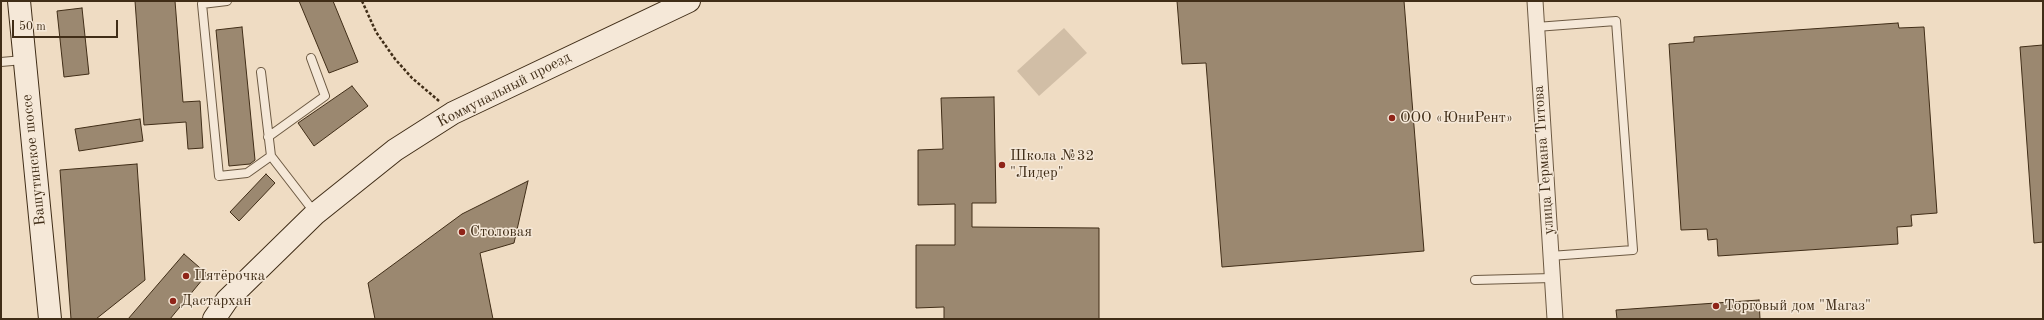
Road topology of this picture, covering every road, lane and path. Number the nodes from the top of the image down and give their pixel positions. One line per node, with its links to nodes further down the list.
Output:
1 (18, 1): 8 (street, Вашутинское шоссе)
2 (226, 1): 13 (lane)
3 (362, 1): 11 (path)
4 (689, 1): 11 (street, Коммунальный проезд)
5 (1534, 1): 6 (street, улица Германа Титова)
6 (1536, 26): 15 (street, улица Германа Титова); 15 (lane)
7 (311, 58): 12 (lane)
8 (24, 60): 9 (lane); 18 (street, Вашутинское шоссе)
9 (1, 62)
10 (261, 72): 12 (lane)
11 (453, 113): 14 (street, Коммунальный проезд)
12 (268, 136): 13 (lane)
13 (271, 156): 14 (lane)
14 (315, 214): 19 (street, Коммунальный проезд)
15 (1550, 256): 16 (street, улица Германа Титова)
16 (1552, 278): 17 (lane); 20 (street, улица Германа Титова)
17 (1476, 280)
18 (50, 319)
19 (214, 319)
20 (1555, 319)

